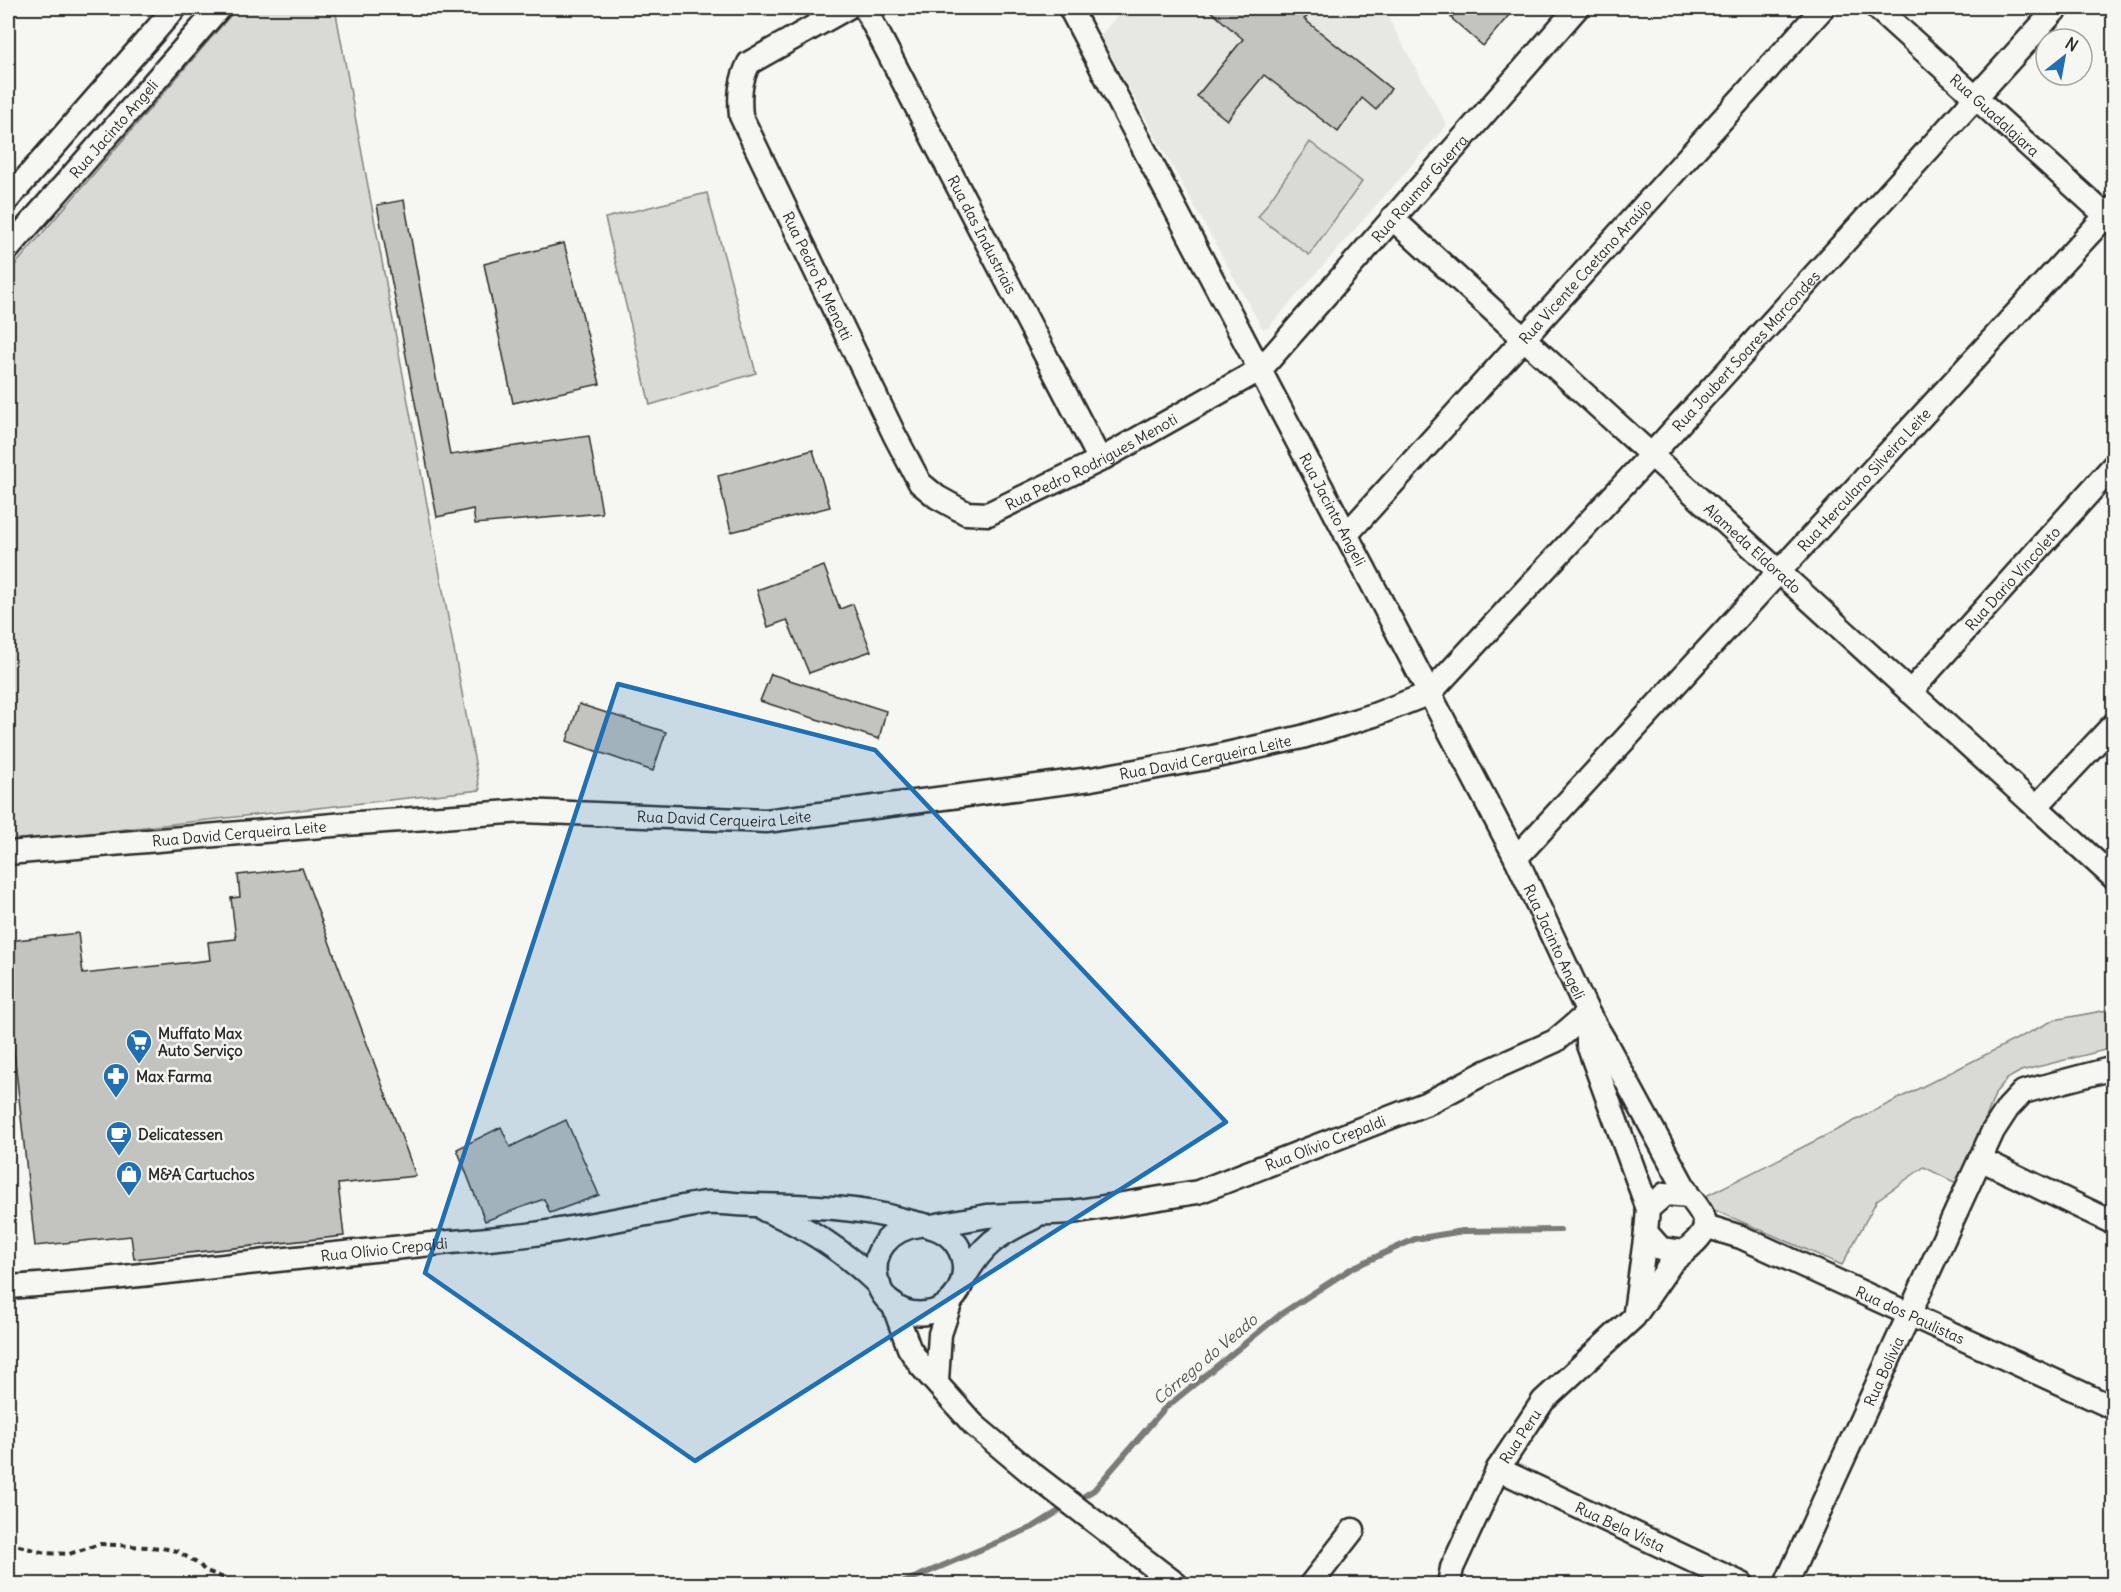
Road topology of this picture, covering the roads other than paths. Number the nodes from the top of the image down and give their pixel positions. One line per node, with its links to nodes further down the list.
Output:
1 (175, 8): 11 (street)
2 (848, 8): 20 (street, Rua Pedro R. Menotti)
3 (865, 8): 18 (street, Rua das Industriais)
4 (1070, 8): 16 (street, Rua Jacinto Angeli)
5 (1577, 8): 13 (street, Rua Raumar Guerra)
6 (1823, 8): 15 (street, Rua Vicente Caetano Araújo)
7 (1877, 8): 10 (street, Rua Guadalajara)
8 (2057, 8): 10 (street, Rua Joubert Soares Marcondes)
9 (214, 9): 14 (street, Rua Jacinto Angeli)
10 (1975, 98): 12 (street, Rua Guadalajara); 17 (street, Rua Joubert Soares Marcondes)
11 (8, 199)
12 (2111, 215): 22 (street, Rua Herculano Silveira Leite)
13 (1392, 218): 15 (street, Alameda Eldorado); 16 (street, Rua Raumar Guerra)
14 (8, 249)
15 (1524, 339): 17 (street, Alameda Eldorado); 21 (street, Rua Vicente Caetano Araújo)
16 (1261, 369): 18 (street, Rua Pedro Rodrigues Menoti); 21 (street, Rua Jacinto Angeli)
17 (1651, 455): 22 (street, Alameda Eldorado); 24 (street, Rua Joubert Soares Marcondes)
18 (1100, 460): 20 (street, Rua Pedro Rodrigues Menoti)
19 (2114, 465): 23 (street, Rua Dario Vincoleto)
20 (920, 483)
21 (1346, 535): 24 (street, Rua Jacinto Angeli)
22 (1779, 572): 23 (street, Alameda Eldorado); 28 (street, Rua Herculano Silveira Leite)
23 (1910, 692): 26 (street, Alameda Eldorado)
24 (1430, 693): 27 (street, Rua David Cerqueira Leite); 28 (street, Rua Jacinto Angeli)
25 (2114, 724): 26 (street)
26 (2036, 807): 29 (street, Alameda Eldorado)
27 (8, 853)
28 (1516, 858): 30 (street, Rua Jacinto Angeli)
29 (2114, 878)
30 (1588, 1013): 33 (street, Rua Jacinto Angeli); 35 (street, Rua Jacinto Angeli); 36 (street, Rua Olívio Crepaldi)
31 (2114, 1068): 32 (street, Rua Bolívia)
32 (1980, 1159): 37 (street); 47 (street, Rua Bolívia)
33 (1689, 1196): 35 (street); 39 (street)
34 (753, 1205): 38 (street, Rua Olívio Crepaldi); 43 (street, Rua Olívio Crepaldi); 44 (street, Rua Olívio Crepaldi)
35 (1648, 1209): 40 (street)
36 (1042, 1214): 38 (street, Rua Olívio Crepaldi); 42 (street, Rua Olívio Crepaldi)
37 (2114, 1223)
38 (925, 1226): 42 (street); 43 (street)
39 (1705, 1226): 41 (street); 47 (street, Rua dos Paulistas)
40 (1646, 1232): 41 (street); 48 (street)
41 (1684, 1252): 48 (street, Rua Peru)
42 (963, 1280): 45 (street)
43 (879, 1285): 46 (street)
44 (10, 1286)
45 (951, 1301): 46 (street); 49 (street)
46 (893, 1304): 49 (street)
47 (1910, 1316): 50 (street, Rua dos Paulistas); 57 (street, Rua Bolívia)
48 (1634, 1317): 51 (street, Rua Peru)
49 (937, 1381): 53 (street)
50 (2114, 1408)
51 (1498, 1469): 55 (street, Rua Peru); 56 (street, Rua Bela Vista)
52 (1353, 1530): 54 (street)
53 (1176, 1584)
54 (1311, 1584)
55 (1449, 1584)
56 (1742, 1584)
57 (1786, 1584)

